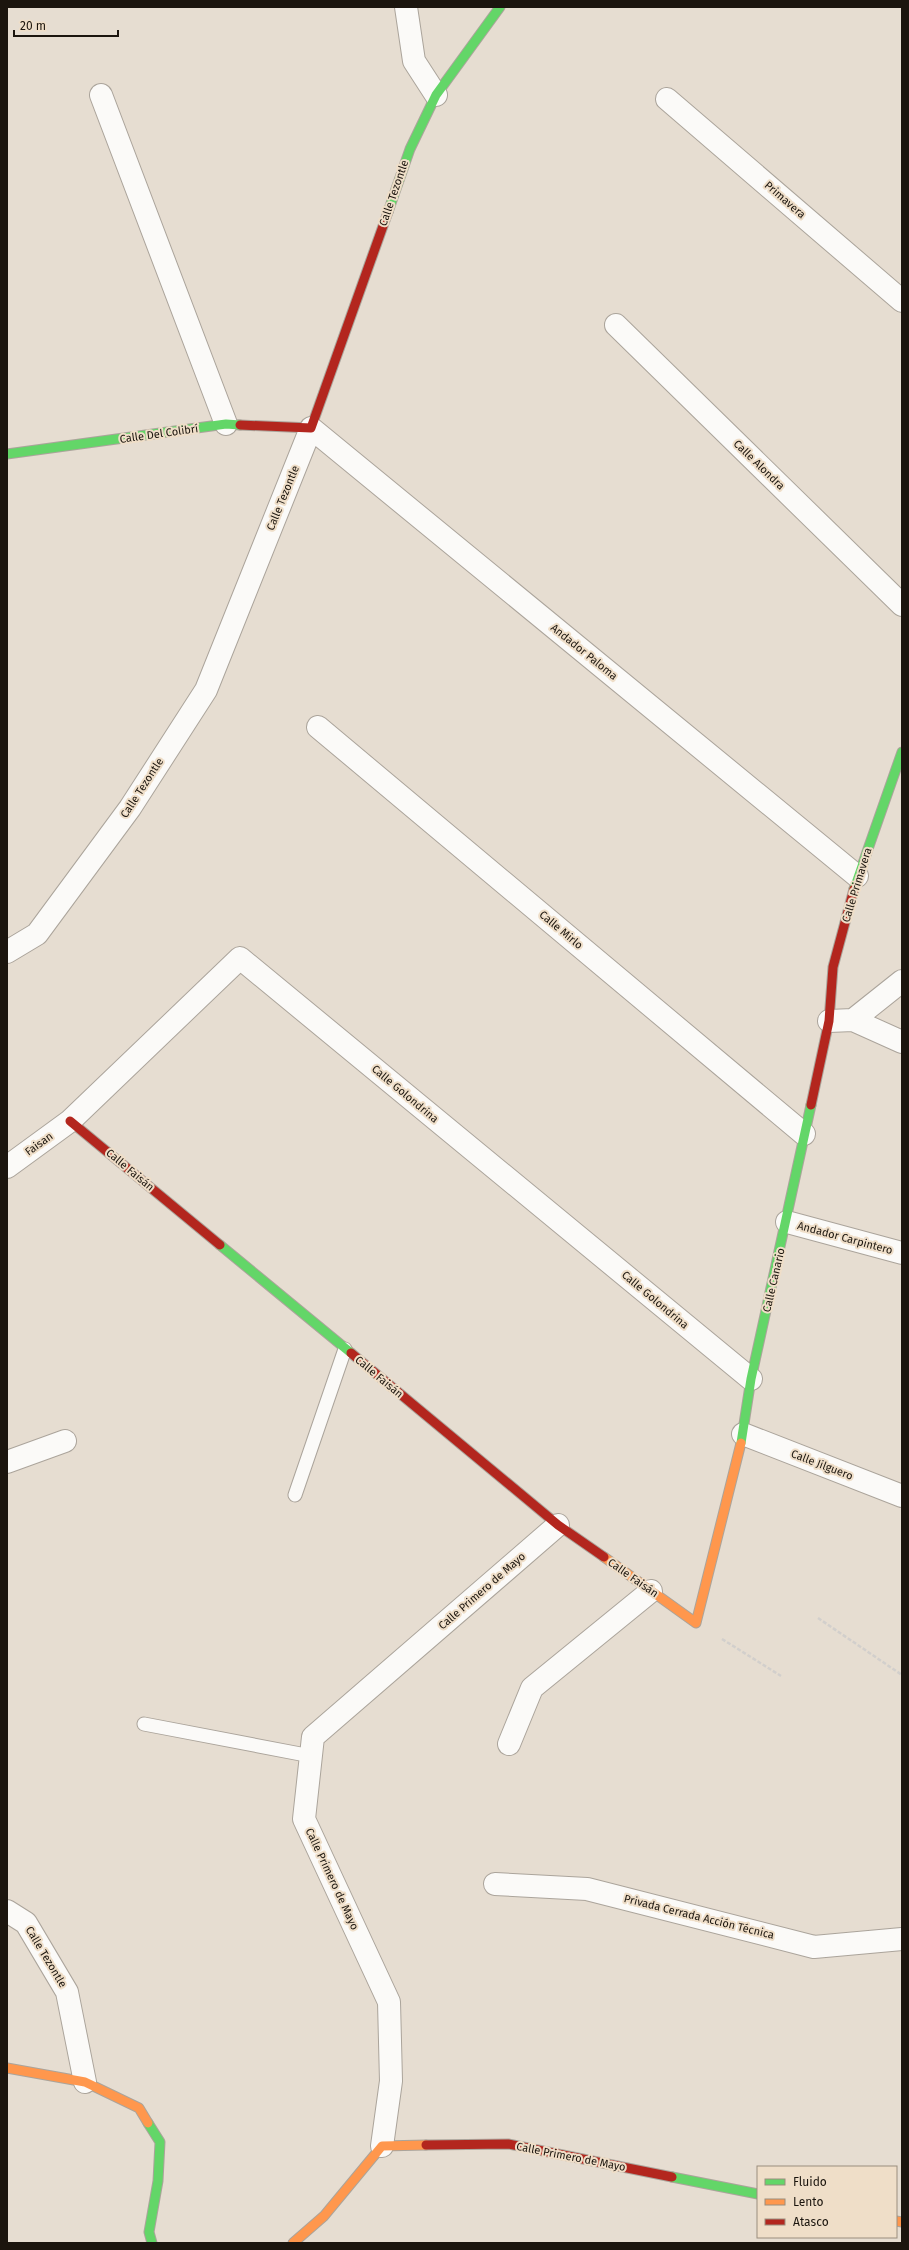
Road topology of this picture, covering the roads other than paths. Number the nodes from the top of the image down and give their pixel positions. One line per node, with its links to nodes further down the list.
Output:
1 (406, 7): 4 (street)
2 (500, 7): 4 (street, Calle Tezontle)
3 (101, 95): 8 (street)
4 (436, 95): 9 (street, Calle Tezontle)
5 (667, 99): 6 (street, Primavera)
6 (902, 301)
7 (616, 325): 11 (street, Calle Alondra)
8 (226, 424): 9 (street, Calle Del Colibrí); 10 (street, Calle Del Colibrí)
9 (311, 428): 14 (street, Andador Paloma); 15 (street, Calle Tezontle)
10 (7, 454)
11 (902, 605)
12 (318, 727): 21 (street, Calle Mirlo)
13 (902, 752): 14 (street, Calle Primavera)
14 (857, 876): 18 (street, Calle Primavera)
15 (7, 952)
16 (902, 981): 17 (street)
17 (853, 1020): 18 (street); 19 (street)
18 (829, 1021): 21 (street, Calle Canario)
19 (902, 1042)
20 (70, 1121): 22 (street, Faisan); 25 (street, Calle Faisán); 26 (street, Calle Golondrina)
21 (804, 1134): 23 (street, Calle Canario)
22 (7, 1167)
23 (787, 1222): 24 (street, Andador Carpintero); 26 (street, Calle Canario)
24 (902, 1253)
25 (345, 1349): 30 (lane); 32 (street, Calle Faisán)
26 (751, 1379): 27 (street, Calle Canario)
27 (743, 1434): 31 (street, Calle Jilguero); 34 (street, Calle Canario)
28 (65, 1441): 29 (street)
29 (7, 1462)
30 (295, 1495)
31 (902, 1496)
32 (558, 1525): 33 (street, Calle Faisán); 37 (street, Calle Primero de Mayo)
33 (651, 1591): 34 (street, Calle Faisán); 36 (street)
34 (696, 1623)
35 (144, 1724): 37 (lane)
36 (509, 1744)
37 (311, 1756): 43 (street, Calle Primero de Mayo)
38 (495, 1884): 40 (street, Privada Cerrada Acción Técnica)
39 (7, 1911): 42 (street, Calle Tezontle)
40 (902, 1939)
41 (7, 2068): 42 (street)
42 (85, 2082): 45 (street)
43 (382, 2146): 44 (street, Calle Primero de Mayo); 46 (street)
44 (757, 2194)
45 (152, 2243)
46 (293, 2243)

